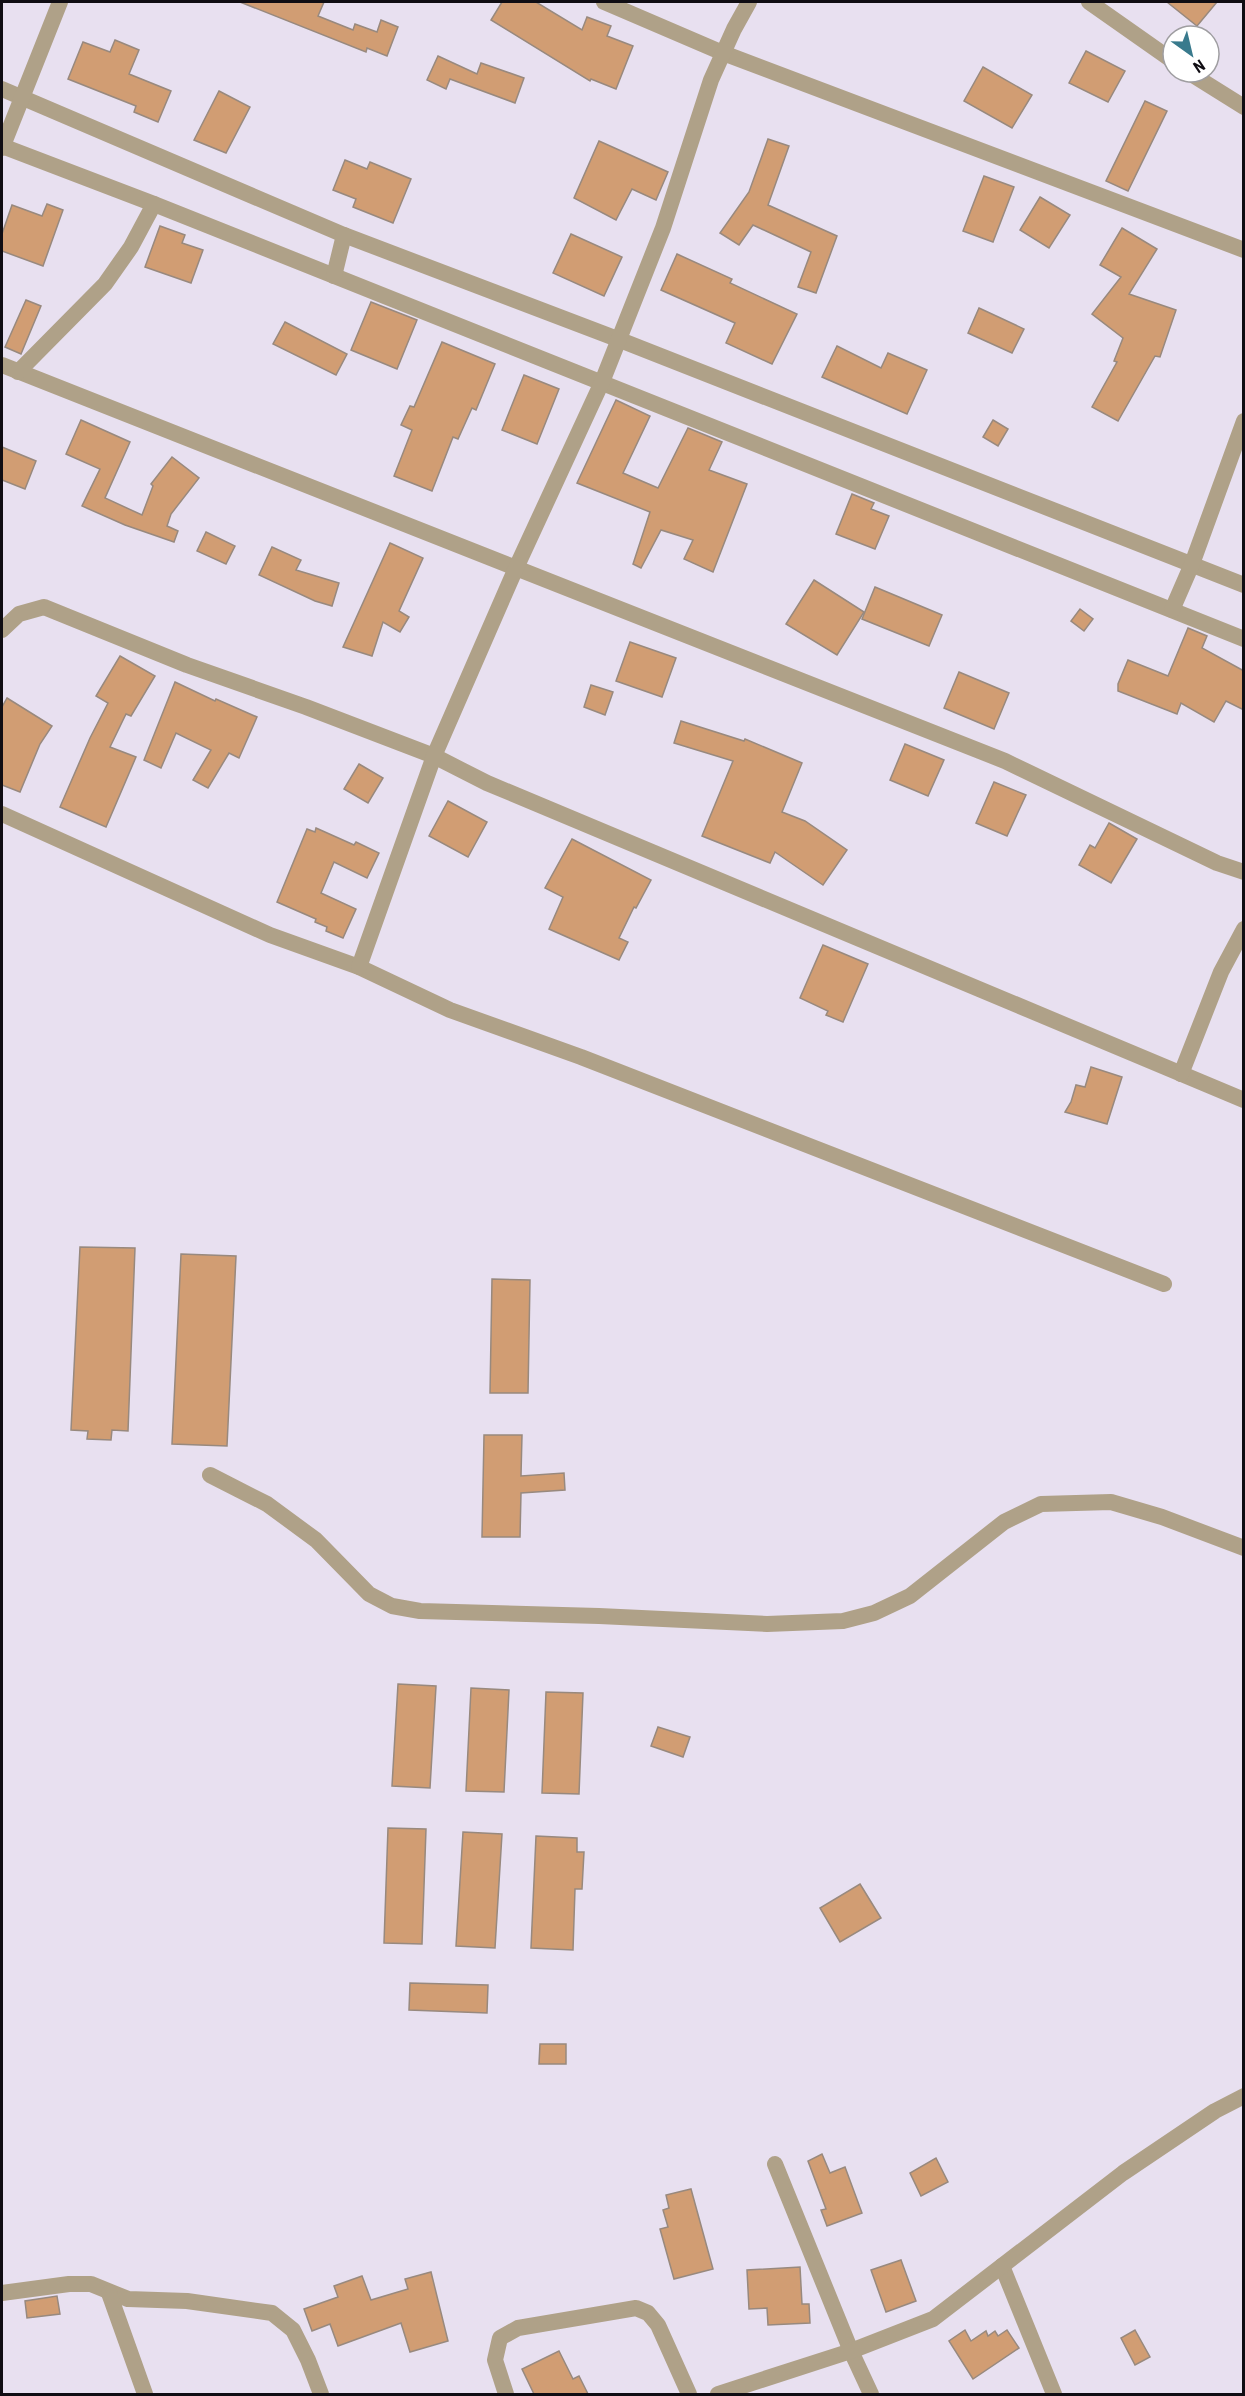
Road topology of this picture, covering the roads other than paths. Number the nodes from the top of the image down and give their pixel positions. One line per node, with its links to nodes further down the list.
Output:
1 (60, 2): 9 (street)
2 (604, 2): 5 (street)
3 (749, 2): 5 (street)
4 (1089, 2): 6 (street)
5 (723, 53): 14 (street); 16 (street)
6 (1161, 53)
7 (1207, 84): 10 (street)
8 (2, 89): 9 (street)
9 (21, 96): 11 (street); 13 (street)
10 (1244, 107)
11 (2, 147): 12 (street)
12 (154, 204): 15 (street); 18 (street)
13 (344, 234): 15 (street); 16 (street)
14 (1244, 250)
15 (334, 276): 19 (street)
16 (620, 340): 19 (street); 21 (street)
17 (2, 365): 18 (street)
18 (18, 372): 22 (street)
19 (602, 382): 22 (street); 24 (street)
20 (1244, 421): 21 (street)
21 (1192, 564): 23 (street); 24 (street)
22 (516, 568): 27 (street); 29 (street)
23 (1244, 585)
24 (1172, 610): 26 (street)
25 (2, 630): 27 (street)
26 (1244, 639)
27 (434, 756): 31 (street); 32 (street)
28 (2, 813): 31 (street)
29 (1244, 872)
30 (1244, 929): 32 (street)
31 (359, 967): 34 (street)
32 (1181, 1074): 33 (street)
33 (1244, 1100)
34 (1164, 1284)
35 (210, 1475): 36 (street)
36 (1244, 1548)
37 (1244, 2096): 39 (street)
38 (775, 2164): 42 (street)
39 (1002, 2266): 42 (street); 49 (street)
40 (2, 2293): 41 (street)
41 (109, 2293): 43 (street); 44 (street)
42 (851, 2351): 47 (street); 48 (street)
43 (144, 2394)
44 (321, 2394)
45 (506, 2394): 46 (street)
46 (689, 2394)
47 (718, 2394)
48 (871, 2394)
49 (1054, 2394)

